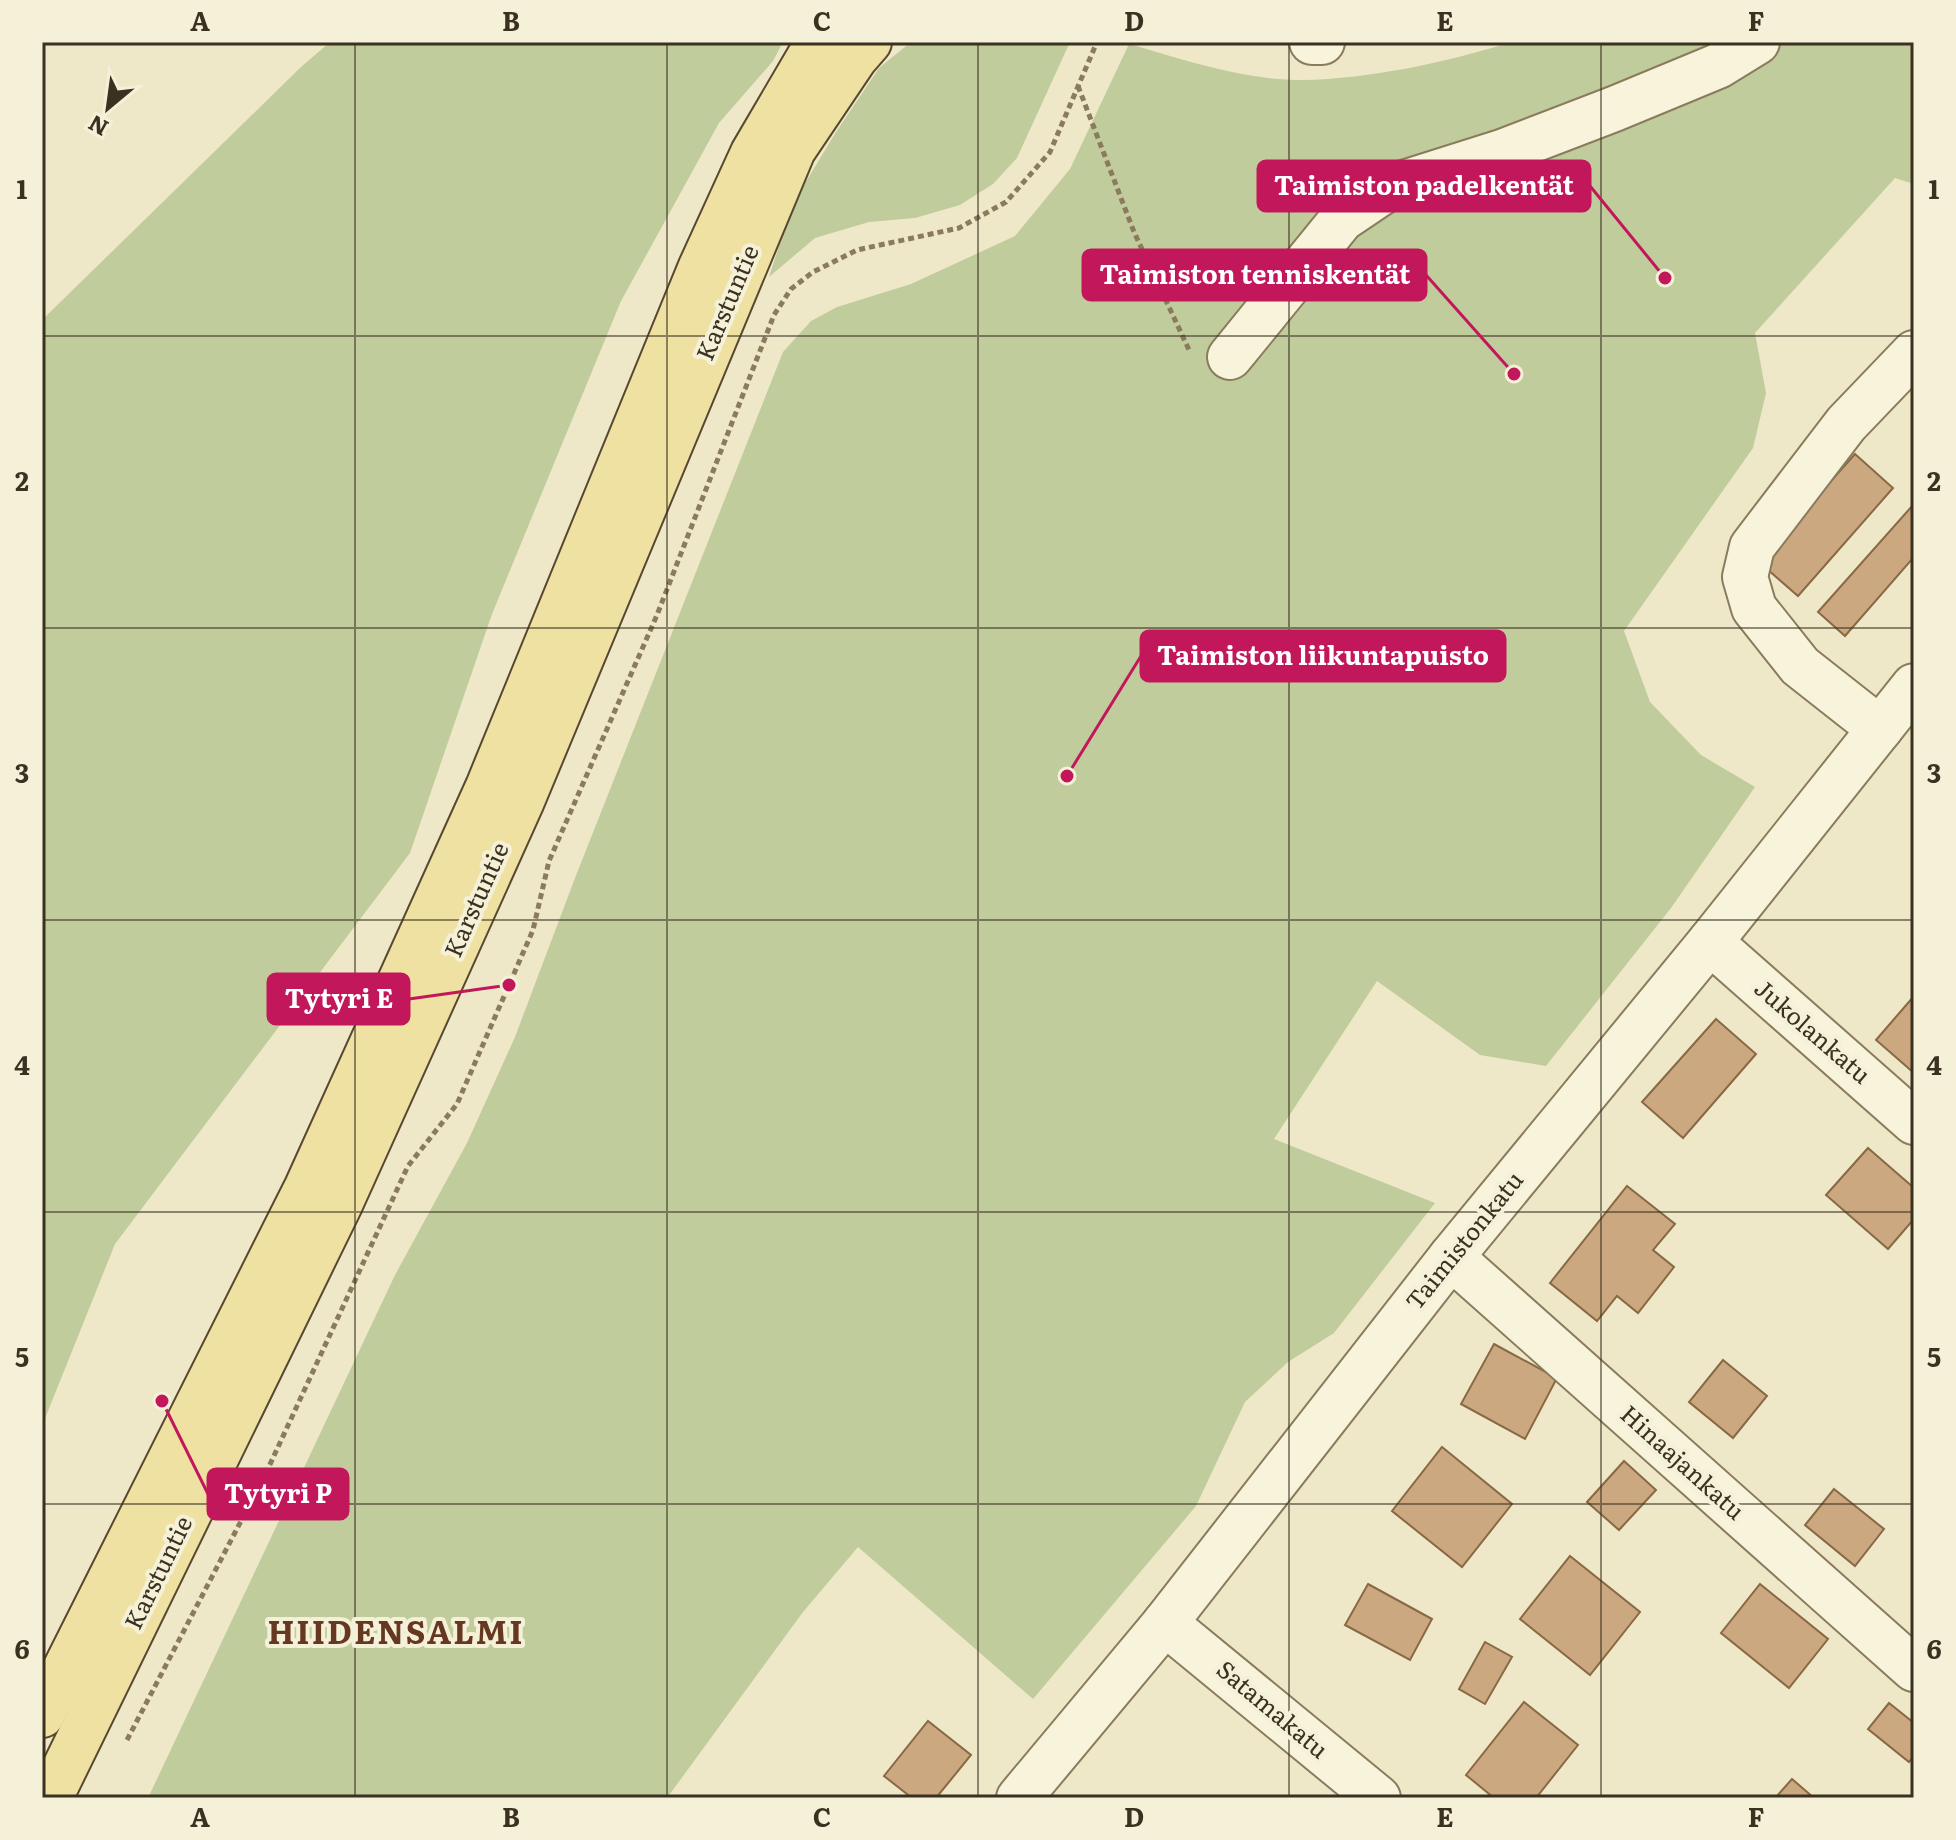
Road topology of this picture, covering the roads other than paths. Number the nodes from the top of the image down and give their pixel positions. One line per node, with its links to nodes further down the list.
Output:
1 (818, 42): 15 (main road, Karstuntie)
2 (869, 42): 16 (main road, Karstuntie)
3 (1312, 42): 4 (street)
4 (1322, 42)
5 (1757, 42): 7 (street)
6 (1914, 353): 9 (street)
7 (1210, 356)
8 (1914, 686): 9 (street, Taimistonkatu)
9 (1880, 729): 10 (street, Taimistonkatu)
10 (1710, 942): 11 (street, Jukolankatu); 12 (street, Taimistonkatu)
11 (1914, 1122)
12 (1451, 1257): 13 (street, Taimistonkatu); 14 (street, Hinaajankatu)
13 (1165, 1623): 17 (street, Taimistonkatu); 18 (street, Satamakatu)
14 (1914, 1669)
15 (42, 1715)
16 (50, 1798)
17 (1019, 1798)
18 (1378, 1798)

